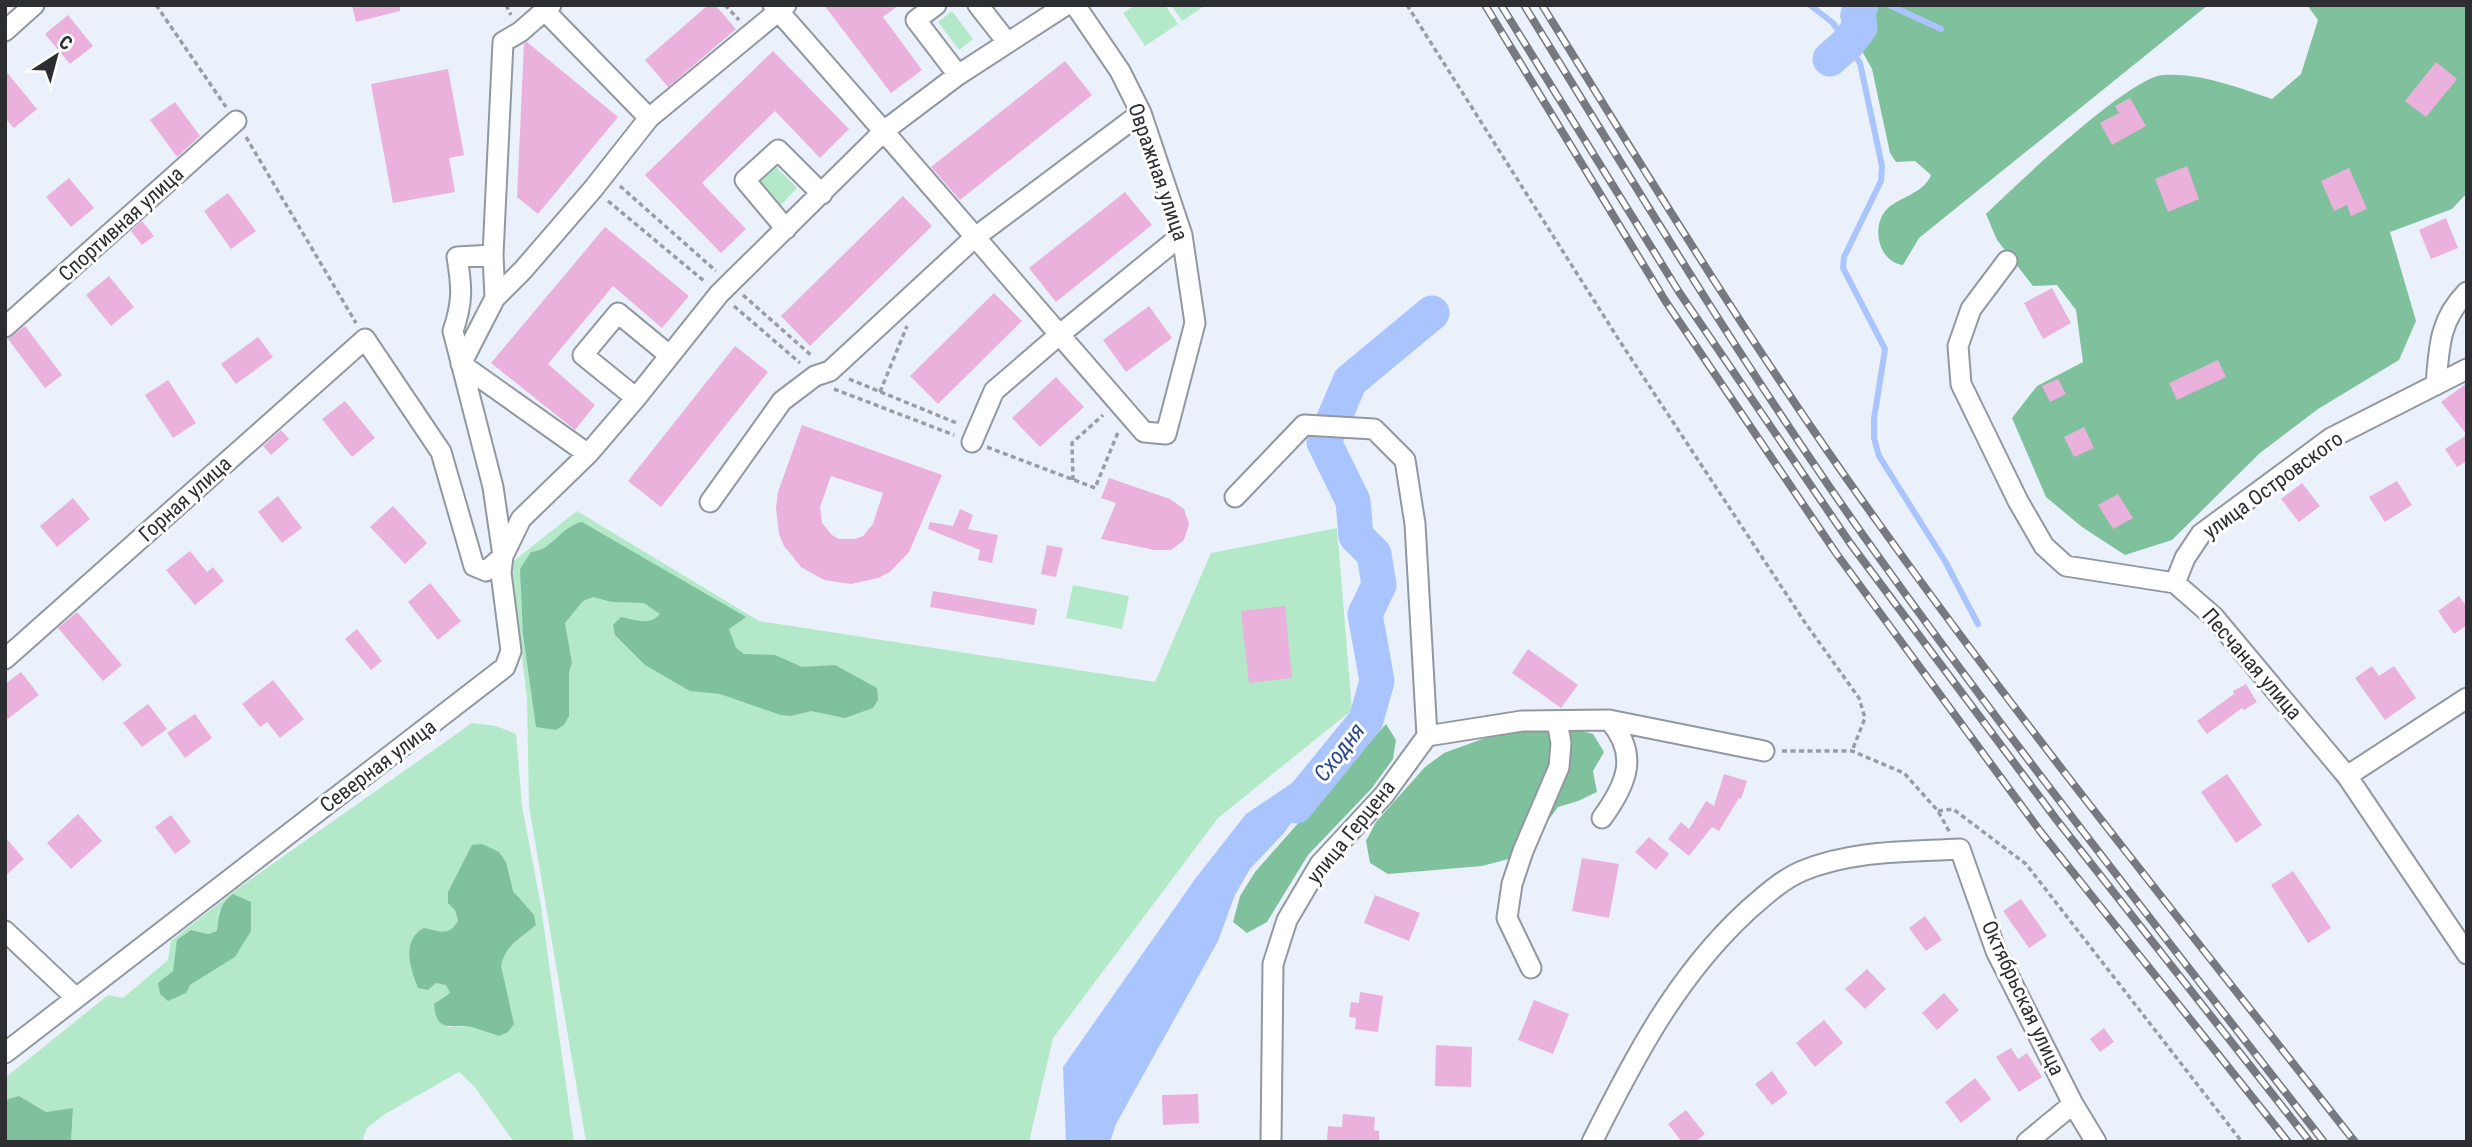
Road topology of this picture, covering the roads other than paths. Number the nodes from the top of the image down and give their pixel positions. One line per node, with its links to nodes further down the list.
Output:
1 (34, 5): 8 (street)
2 (936, 5): 10 (street)
3 (978, 5): 9 (street)
4 (1066, 5): 9 (street)
5 (1076, 5): 11 (street, Овражная улица)
6 (780, 7): 12 (street); 14 (street)
7 (548, 8): 12 (street); 19 (street)
8 (5, 31)
9 (1007, 42): 10 (street)
10 (958, 75): 14 (street)
11 (1141, 113): 17 (street, Овражная улица); 18 (street)
12 (649, 118): 22 (street)
13 (236, 121): 23 (street, Спортивная улица)
14 (885, 130): 15 (street); 18 (street)
15 (822, 194): 16 (street); 16 (street)
16 (786, 229): 25 (street)
17 (1182, 235): 24 (street); 24 (street, Овражная улица)
18 (974, 238): 24 (street); 33 (street)
19 (493, 255): 22 (street); 26 (street, Северная улица)
20 (2007, 261): 35 (street)
21 (2467, 292): 28 (street)
22 (495, 298): 26 (street)
23 (5, 327)
24 (1059, 335): 30 (street)
25 (669, 355): 29 (street); 29 (street)
26 (461, 364): 31 (street); 34 (street, Северная улица)
27 (2467, 369): 28 (street, улица Островского)
28 (2436, 385): 35 (street, улица Островского)
29 (636, 398): 31 (street)
30 (975, 436)
31 (588, 454): 34 (street)
32 (1235, 497): 40 (street)
33 (710, 502)
34 (503, 556): 36 (street, Горная улица); 47 (street, Северная улица)
35 (2175, 583): 42 (street, Песчаная улица)
36 (5, 659)
37 (2467, 698): 42 (street)
38 (1609, 720): 39 (street); 41 (street); 43 (street)
39 (1557, 721): 40 (street); 46 (street)
40 (1427, 736): 50 (street, улица Герцена)
41 (1765, 751)
42 (2347, 776): 45 (street, Песчаная улица)
43 (1602, 818)
44 (5, 931): 47 (street)
45 (2467, 954)
46 (1531, 968)
47 (75, 997): 48 (street, Северная улица)
48 (5, 1053)
49 (2073, 1104): 51 (street, Октябрьская улица); 52 (street); 53 (street, Октябрьская улица)
50 (1270, 1142)
51 (1592, 1142)
52 (2027, 1142)
53 (2096, 1142)

